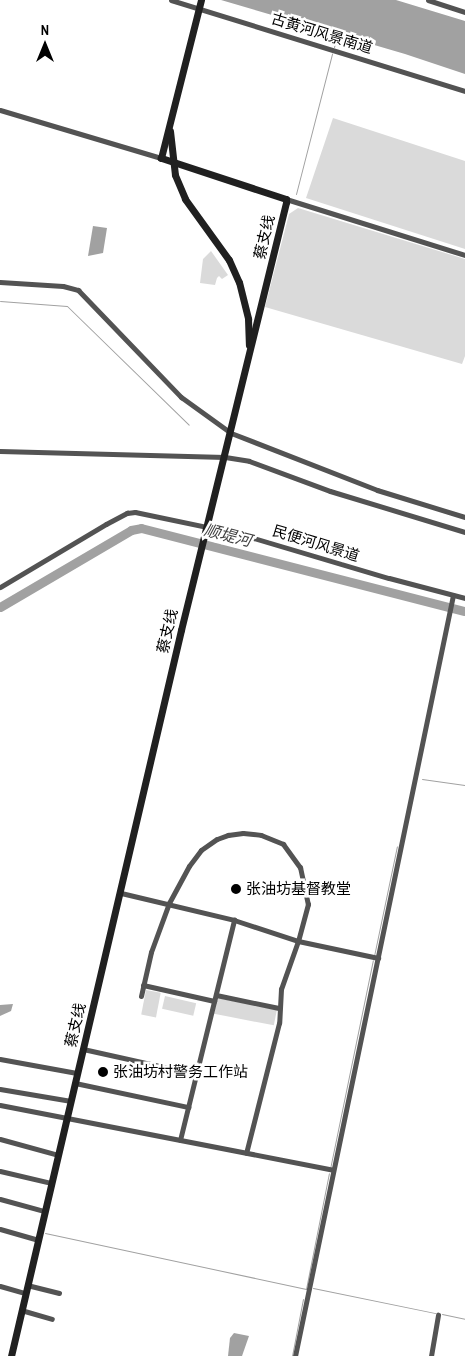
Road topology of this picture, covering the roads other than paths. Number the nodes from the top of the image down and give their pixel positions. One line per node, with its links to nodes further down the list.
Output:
1 (171, 0): 4 (street, 古黄河风景南道)
2 (201, 0): 4 (street)
3 (428, 0): 5 (street)
4 (199, 8): 6 (street, 古黄河风景南道); 8 (street)
5 (465, 12)
6 (465, 91)
7 (0, 110): 9 (street)
8 (170, 116): 9 (street); 10 (street)
9 (161, 158): 10 (street, 蔡支线)
10 (173, 162): 11 (street, 蔡支线); 14 (street)
11 (286, 199): 12 (street); 14 (street, 蔡支线)
12 (465, 255)
13 (0, 282): 15 (street)
14 (248, 363): 15 (street, 蔡支线)
15 (231, 433): 17 (street, 蔡支线); 18 (street)
16 (0, 450): 17 (street)
17 (226, 457): 19 (street, 蔡支线); 20 (street)
18 (465, 517)
19 (207, 526): 21 (street, 民便河风景道); 22 (street, 民便河风景道); 24 (street, 蔡支线)
20 (465, 532)
21 (0, 587)
22 (453, 598): 23 (street, 民便河风景道); 28 (street)
23 (465, 598)
24 (120, 893): 25 (street); 34 (street, 蔡支线)
25 (169, 903): 26 (street); 27 (street); 29 (street)
26 (234, 920): 27 (street); 30 (street)
27 (298, 941): 28 (street); 33 (street)
28 (375, 958): 48 (street)
29 (143, 986): 31 (street); 32 (street)
30 (216, 995): 32 (street); 33 (street)
31 (141, 996)
32 (214, 1001): 37 (street)
33 (279, 1008): 46 (street)
34 (83, 1049): 36 (street, 蔡支线); 37 (street)
35 (0, 1059): 36 (street)
36 (77, 1073): 38 (street, 蔡支线)
37 (196, 1074): 42 (street)
38 (75, 1083): 40 (street, 蔡支线); 42 (street)
39 (0, 1089): 40 (street)
40 (71, 1101): 43 (street, 蔡支线)
41 (0, 1105): 43 (street)
42 (188, 1107): 45 (street)
43 (67, 1118): 45 (street); 47 (street, 蔡支线)
44 (0, 1140): 47 (street)
45 (180, 1140): 46 (street)
46 (246, 1153): 48 (street)
47 (58, 1155): 50 (street, 蔡支线)
48 (331, 1169): 63 (street)
49 (0, 1171): 50 (street)
50 (51, 1183): 52 (street, 蔡支线)
51 (0, 1199): 52 (street)
52 (44, 1211): 54 (street, 蔡支线)
53 (0, 1229): 54 (street)
54 (38, 1240): 55 (street, 蔡支线)
55 (27, 1285): 57 (street, 蔡支线); 58 (street)
56 (0, 1286): 57 (street)
57 (25, 1292): 59 (street, 蔡支线)
58 (59, 1293)
59 (21, 1310): 61 (street); 62 (street, 蔡支线)
60 (438, 1315): 64 (street)
61 (52, 1319)
62 (11, 1356)
63 (295, 1356)
64 (431, 1356)

